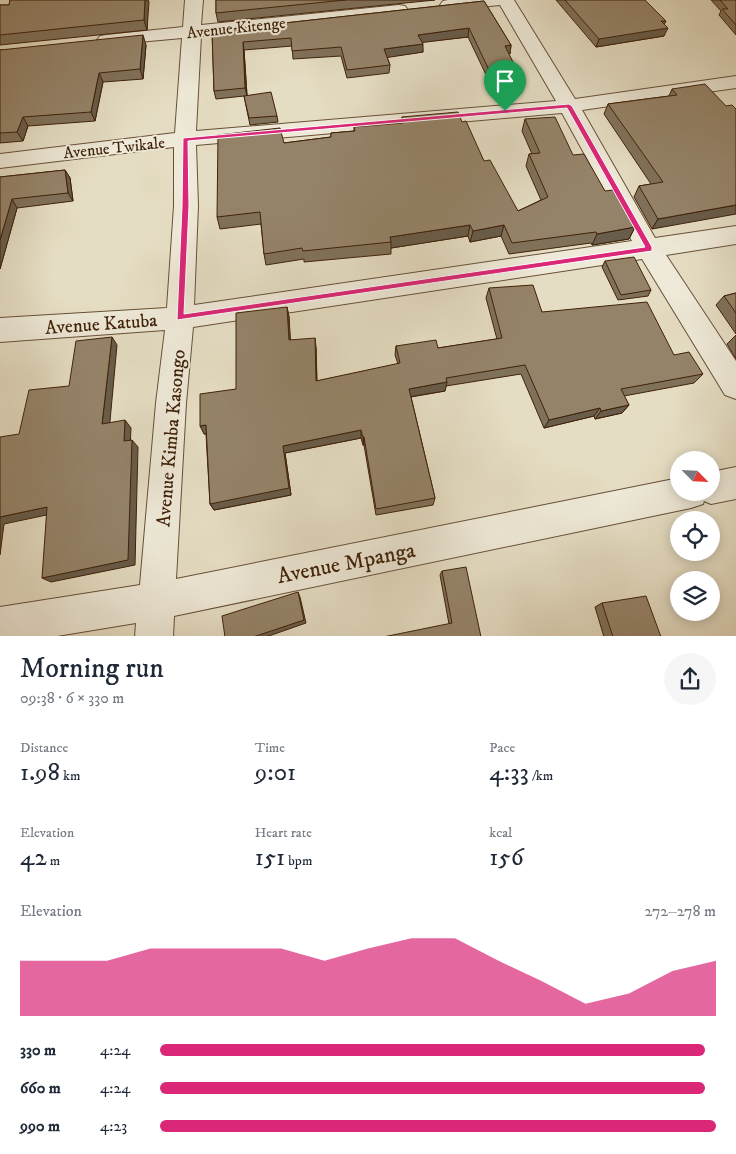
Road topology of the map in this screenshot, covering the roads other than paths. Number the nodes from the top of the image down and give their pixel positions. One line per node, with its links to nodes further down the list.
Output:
1 (194, 0): 5 (street, Avenue Kimba Kasongo)
2 (504, 0): 3 (street); 8 (street)
3 (434, 7)
4 (415, 9): 5 (street, Avenue Kitenge)
5 (192, 31): 6 (street, Avenue Kitenge); 9 (street, Avenue Kimba Kasongo)
6 (88, 42)
7 (736, 82): 8 (street, Avenue Twikale)
8 (569, 106): 9 (street, Avenue Twikale); 12 (street)
9 (185, 140): 10 (street, Avenue Twikale); 13 (street, Avenue Kimba Kasongo)
10 (0, 161)
11 (736, 235): 12 (street, Avenue Katuba)
12 (650, 249): 13 (street, Avenue Katuba); 15 (street)
13 (180, 318): 14 (street, Avenue Katuba); 19 (street, Avenue Kimba Kasongo)
14 (0, 330)
15 (736, 386)
16 (736, 483): 17 (street)
17 (720, 486)
18 (670, 496): 19 (street, Avenue Mpanga)
19 (157, 601): 20 (street, Avenue Mpanga); 21 (street, Avenue Kimba Kasongo)
20 (0, 626)
21 (154, 636)

